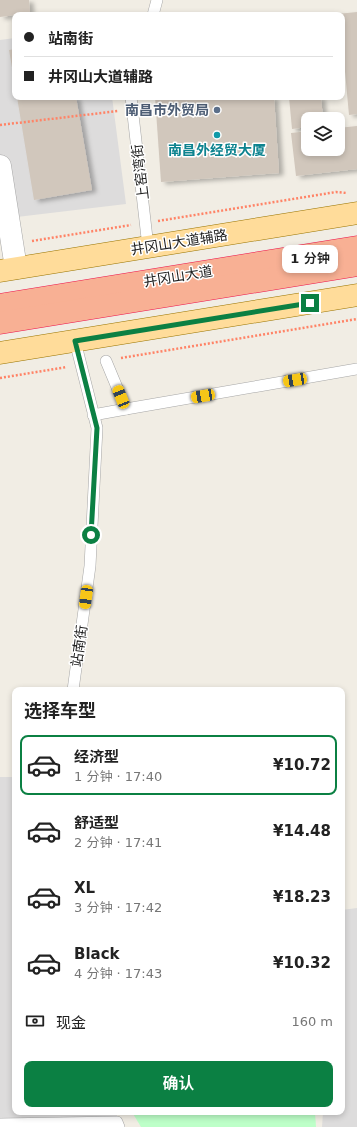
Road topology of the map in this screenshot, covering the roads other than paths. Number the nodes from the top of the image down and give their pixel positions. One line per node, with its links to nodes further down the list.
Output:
1 (158, 0): 2 (lane)
2 (154, 12)
3 (131, 100): 6 (lane, 上窑湾街)
4 (0, 166): 9 (street)
5 (354, 203): 6 (main road, 井冈山大道辅路)
6 (148, 247): 9 (main road, 井冈山大道辅路)
7 (357, 247): 11 (highway, 井冈山大道)
8 (357, 265): 12 (highway, 井冈山大道)
9 (8, 270)
10 (357, 295): 13 (main road)
11 (0, 305)
12 (0, 323)
13 (75, 341): 14 (main road); 18 (lane, 站南街)
14 (0, 353)
15 (106, 361): 17 (lane)
16 (357, 369): 17 (lane)
17 (126, 408): 18 (lane)
18 (93, 414): 19 (lane, 站南街)
19 (73, 687)
20 (0, 1124): 21 (lane)
21 (119, 1127)

